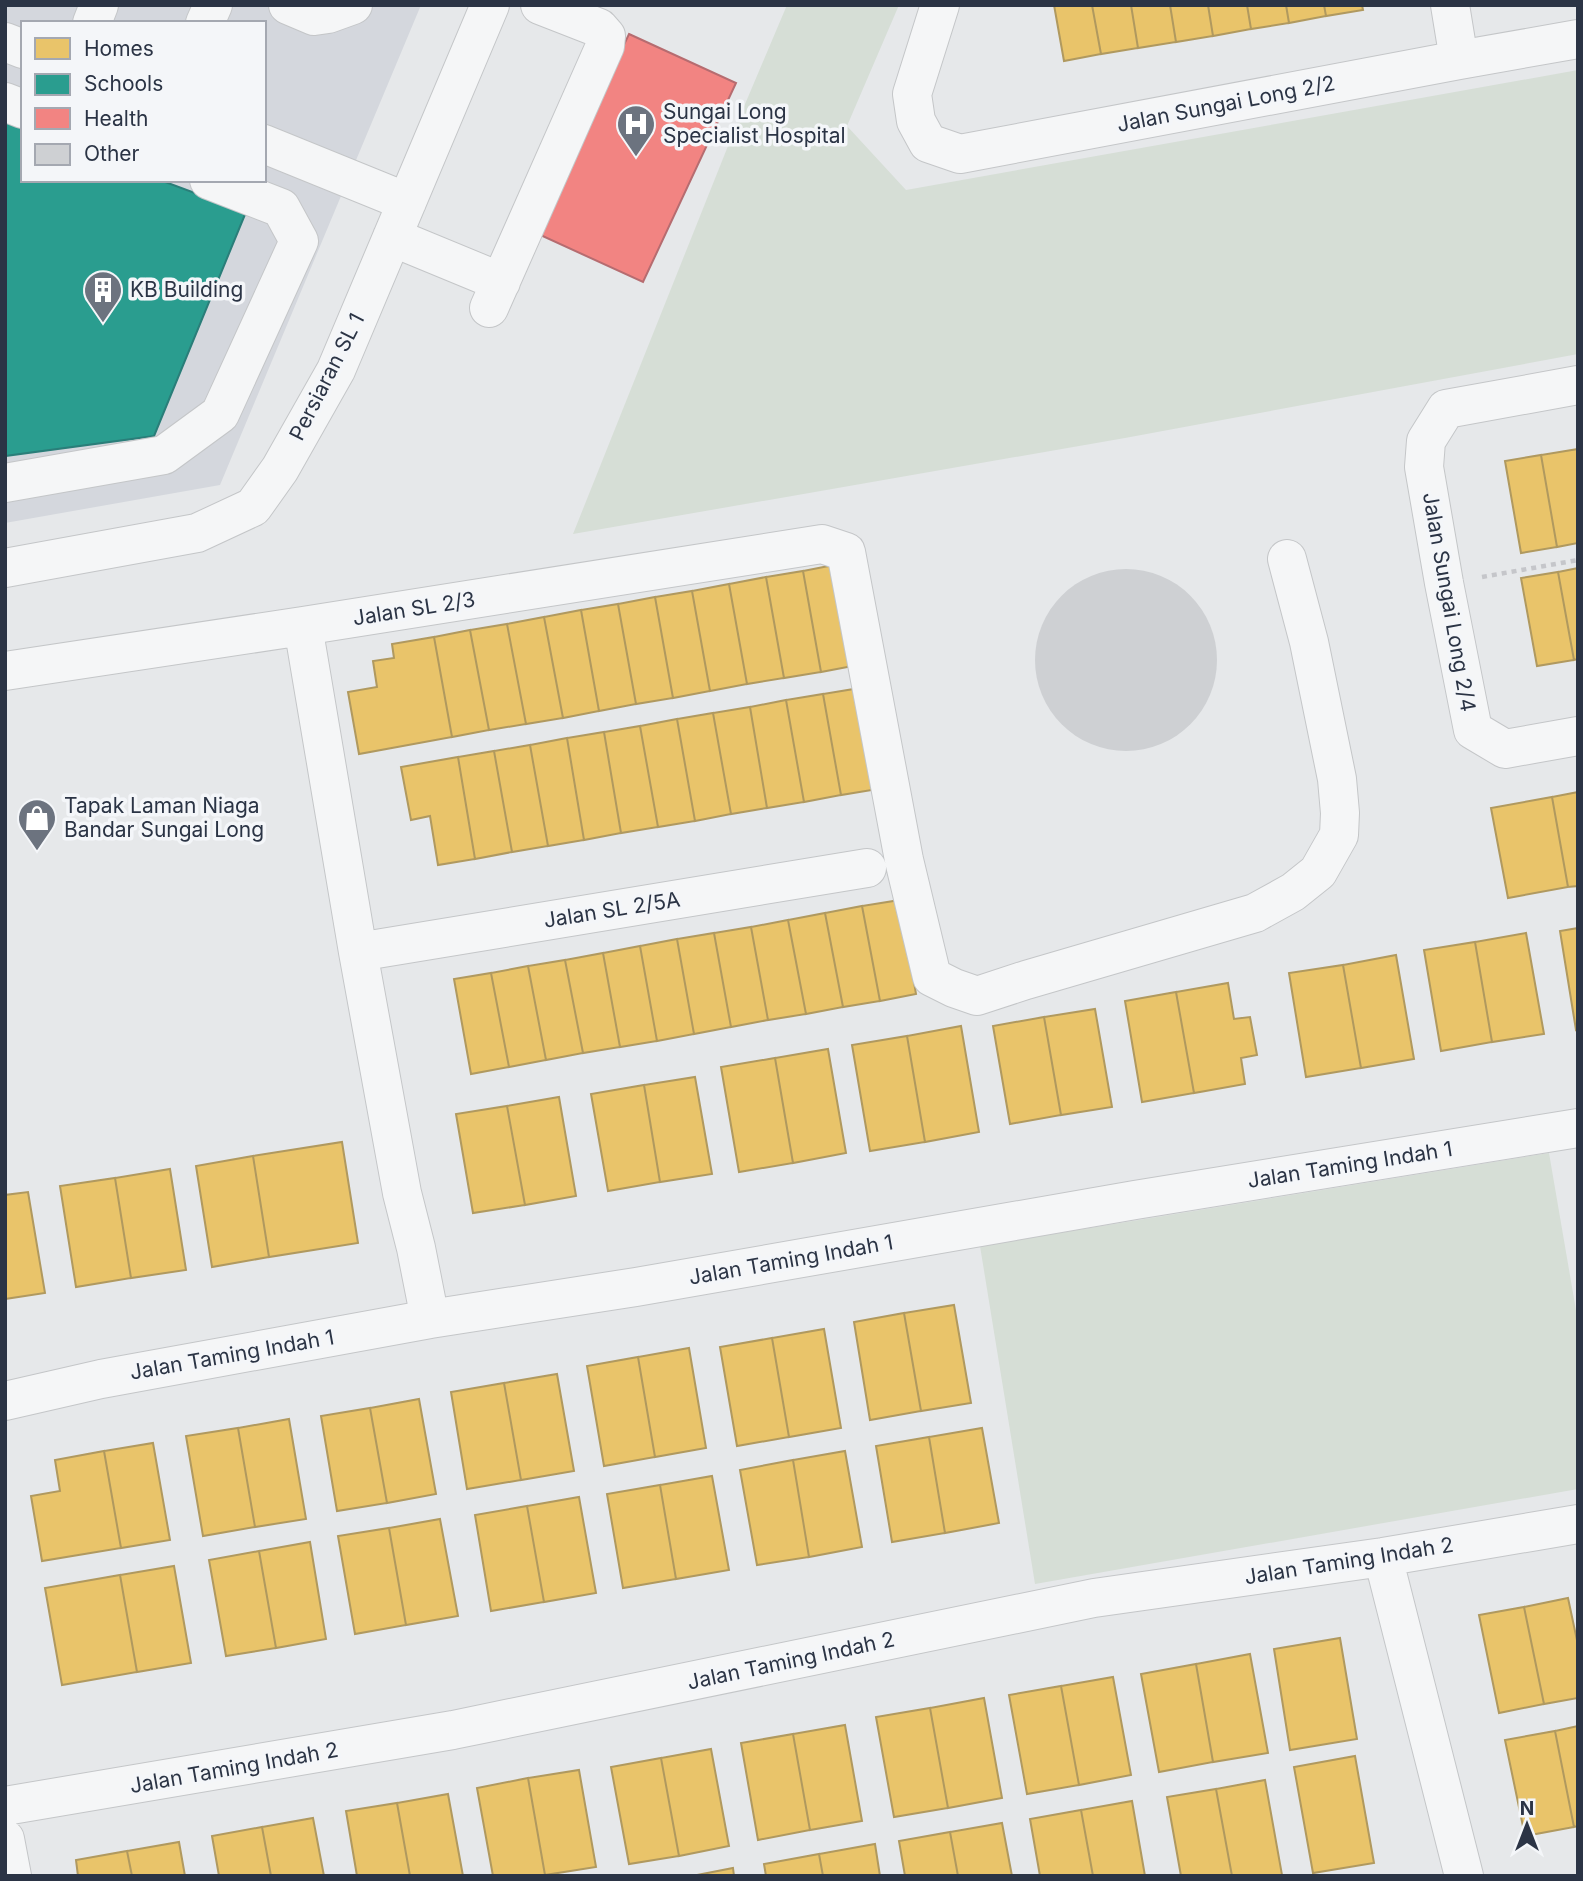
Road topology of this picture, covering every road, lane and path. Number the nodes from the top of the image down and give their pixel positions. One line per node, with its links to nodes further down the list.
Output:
1 (213, 5): 8 (street)
2 (288, 5): 3 (street)
3 (353, 5)
4 (490, 5): 13 (street, Persiaran SL 1)
5 (540, 5): 14 (street)
6 (940, 5): 10 (street, Jalan Sungai Long 2/2)
7 (1450, 5): 10 (street)
8 (206, 21)
9 (1578, 39): 10 (street, Jalan Sungai Long 2/2)
10 (1459, 60)
11 (266, 145): 13 (street)
12 (214, 182): 16 (street)
13 (407, 202): 14 (street, Persiaran SL 1)
14 (392, 237): 19 (street, Persiaran SL 1)
15 (1578, 385): 20 (street, Jalan Sungai Long 2/4)
16 (5, 483)
17 (1287, 559): 21 (street, Jalan SL 2/3)
18 (1578, 560): 20 (path)
19 (5, 568)
20 (1444, 583): 23 (street, Jalan Sungai Long 2/4)
21 (303, 626): 22 (street, Jalan SL 2/3); 25 (street)
22 (5, 671)
23 (1578, 736)
24 (867, 868): 25 (street, Jalan SL 2/5A)
25 (358, 952): 27 (street)
26 (1578, 1128): 27 (street, Jalan Taming Indah 1)
27 (430, 1319): 28 (street, Jalan Taming Indah 1)
28 (5, 1401)
29 (1578, 1524): 30 (street, Jalan Taming Indah 2)
30 (1383, 1557): 31 (street, Jalan Taming Indah 2); 34 (street)
31 (5, 1806)
32 (5, 1839): 33 (street)
33 (12, 1876)
34 (1464, 1876)

